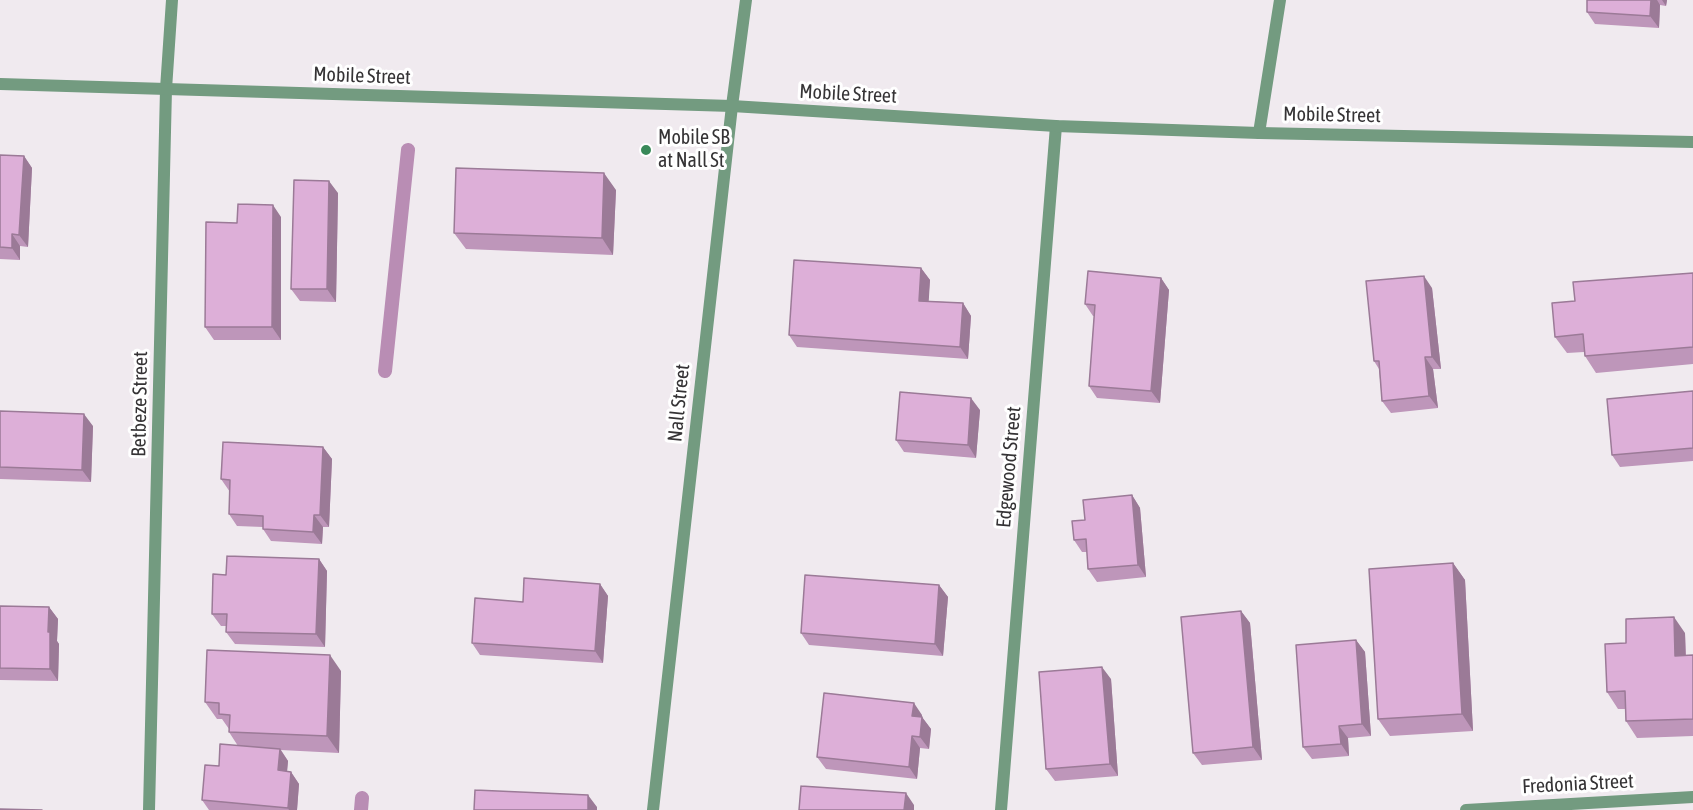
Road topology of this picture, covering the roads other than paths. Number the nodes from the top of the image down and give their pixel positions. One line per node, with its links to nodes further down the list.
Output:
1 (172, 0): 5 (street, Betbeze Street)
2 (746, 0): 6 (street, Nall Street)
3 (1280, 0): 8 (street)
4 (0, 84): 5 (street, Mobile Street)
5 (166, 89): 6 (street, Mobile Street); 11 (street, Betbeze Street)
6 (732, 106): 7 (street, Mobile Street); 12 (street, Nall Street)
7 (1056, 126): 8 (street, Mobile Street); 13 (street, Edgewood Street)
8 (1259, 133): 9 (street, Mobile Street)
9 (1693, 142)
10 (1693, 797): 14 (street, Fredonia Street)
11 (149, 810)
12 (652, 810)
13 (1001, 810)
14 (1466, 810)

